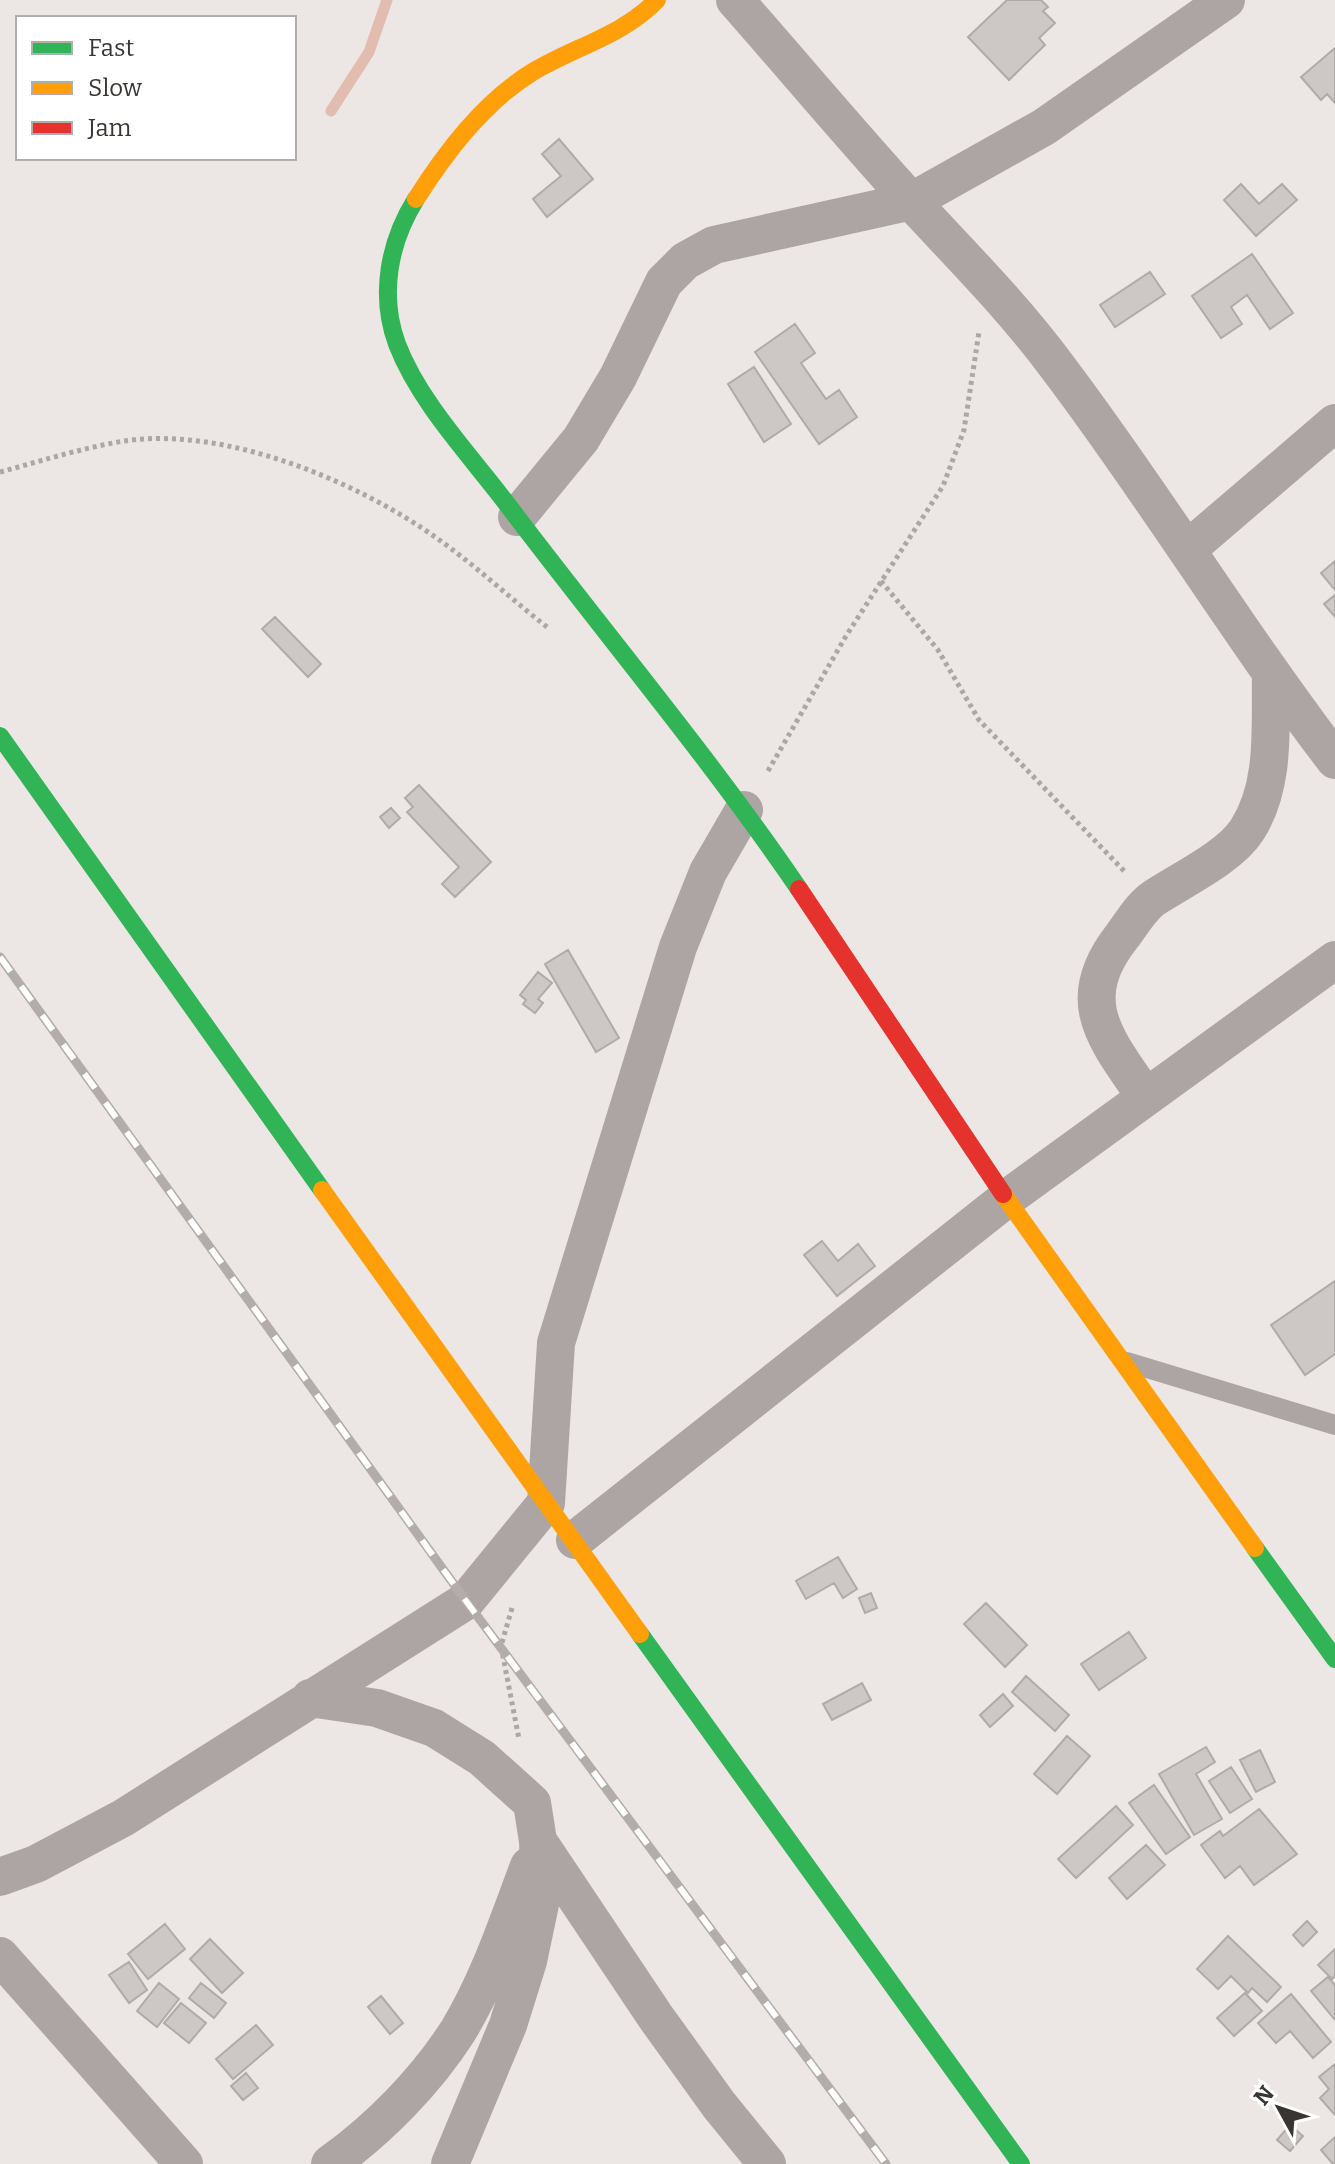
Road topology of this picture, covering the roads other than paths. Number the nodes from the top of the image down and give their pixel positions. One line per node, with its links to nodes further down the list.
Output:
1 (657, 0): 6 (street)
2 (735, 0): 4 (street)
3 (1226, 0): 4 (street)
4 (912, 201): 6 (street); 7 (street)
5 (1335, 423): 7 (street)
6 (517, 517): 11 (street)
7 (1189, 548): 8 (street)
8 (1271, 676): 10 (street); 13 (street)
9 (0, 736): 17 (street)
10 (1335, 760)
11 (744, 810): 14 (street); 17 (street)
12 (1335, 960): 13 (street)
13 (1145, 1096): 14 (street)
14 (1006, 1199): 15 (street); 18 (street)
15 (1120, 1359): 16 (lane); 19 (street)
16 (1335, 1425)
17 (546, 1503): 18 (street); 20 (street)
18 (575, 1540): 28 (street)
19 (1335, 1659)
20 (310, 1698): 21 (street); 22 (street)
21 (538, 1841): 25 (street); 26 (street); 27 (street)
22 (0, 1877)
23 (0, 1956): 24 (street)
24 (184, 2164)
25 (330, 2164)
26 (450, 2164)
27 (767, 2164)
28 (1021, 2164)

